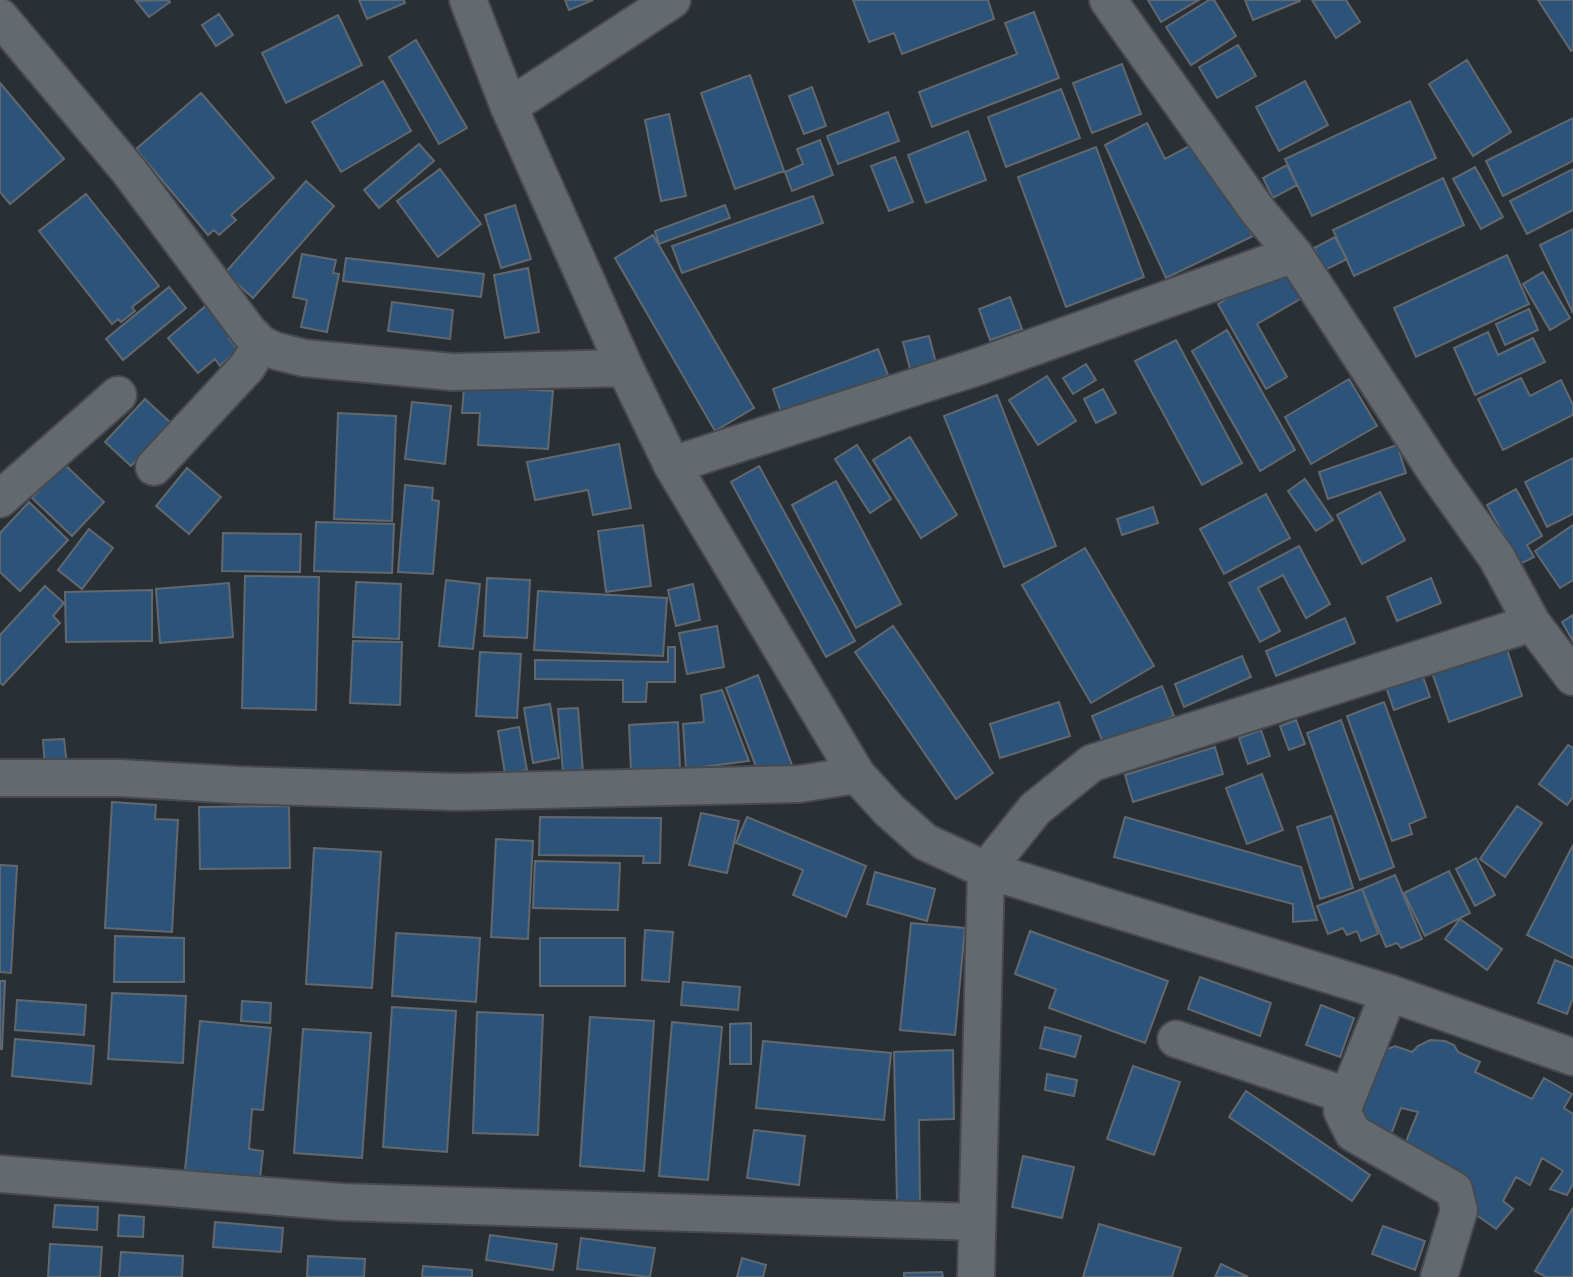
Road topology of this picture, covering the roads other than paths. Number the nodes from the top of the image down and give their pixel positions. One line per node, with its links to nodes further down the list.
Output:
1 (468, 0): 5 (street)
2 (672, 0): 5 (street)
3 (1108, 0): 6 (street)
4 (0, 17): 7 (street)
5 (509, 107): 8 (street)
6 (1294, 254): 10 (street); 13 (street)
7 (261, 344): 8 (street); 11 (street)
8 (625, 368): 10 (street)
9 (118, 395): 12 (street)
10 (672, 465): 15 (street)
11 (154, 467)
12 (0, 499)
13 (1532, 623): 14 (street); 17 (street)
14 (1573, 677)
15 (857, 775): 16 (street); 17 (street)
16 (0, 778)
17 (986, 870): 18 (street); 23 (street)
18 (1389, 993): 20 (street); 21 (street)
19 (1176, 1039): 21 (street)
20 (1573, 1057)
21 (1348, 1096): 25 (street)
22 (0, 1174): 23 (street)
23 (977, 1222): 24 (street)
24 (976, 1277)
25 (1439, 1277)

